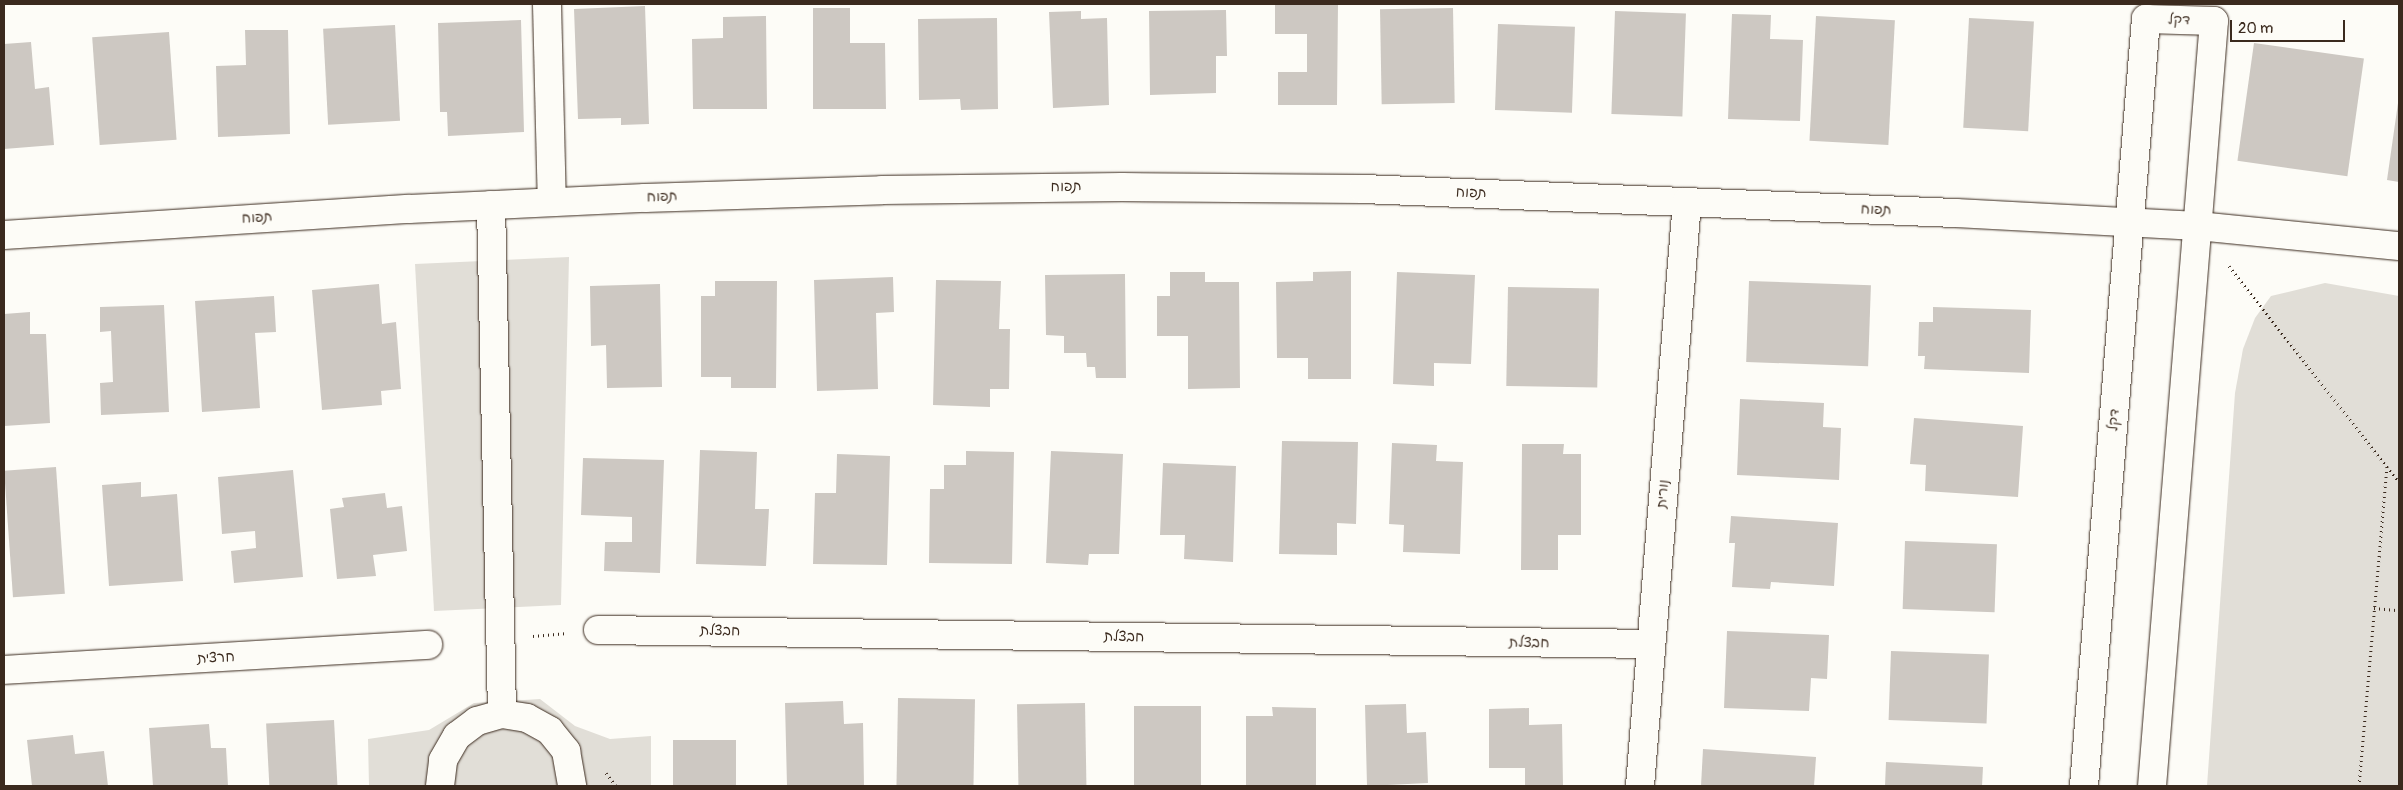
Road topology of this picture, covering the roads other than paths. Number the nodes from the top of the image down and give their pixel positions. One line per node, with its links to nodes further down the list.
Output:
1 (547, 4): 2 (street)
2 (552, 202): 3 (street, תפוח); 4 (street, תפוח)
3 (1687, 202): 5 (street, תפוח); 10 (street, נורית)
4 (491, 205): 7 (street, תפוח); 13 (street)
5 (2130, 222): 6 (street, תפוח); 6 (street, דקל); 17 (street, דקל)
6 (2198, 226): 8 (street, תפוח); 18 (street, דקל)
7 (4, 236)
8 (2399, 246)
9 (598, 630): 10 (street, חבצלת)
10 (1651, 644): 16 (street, נורית)
11 (428, 645): 12 (street, חרצית)
12 (4, 670)
13 (502, 714): 14 (street); 15 (street)
14 (440, 786)
15 (572, 786)
16 (1640, 786)
17 (2084, 786)
18 (2152, 786)

